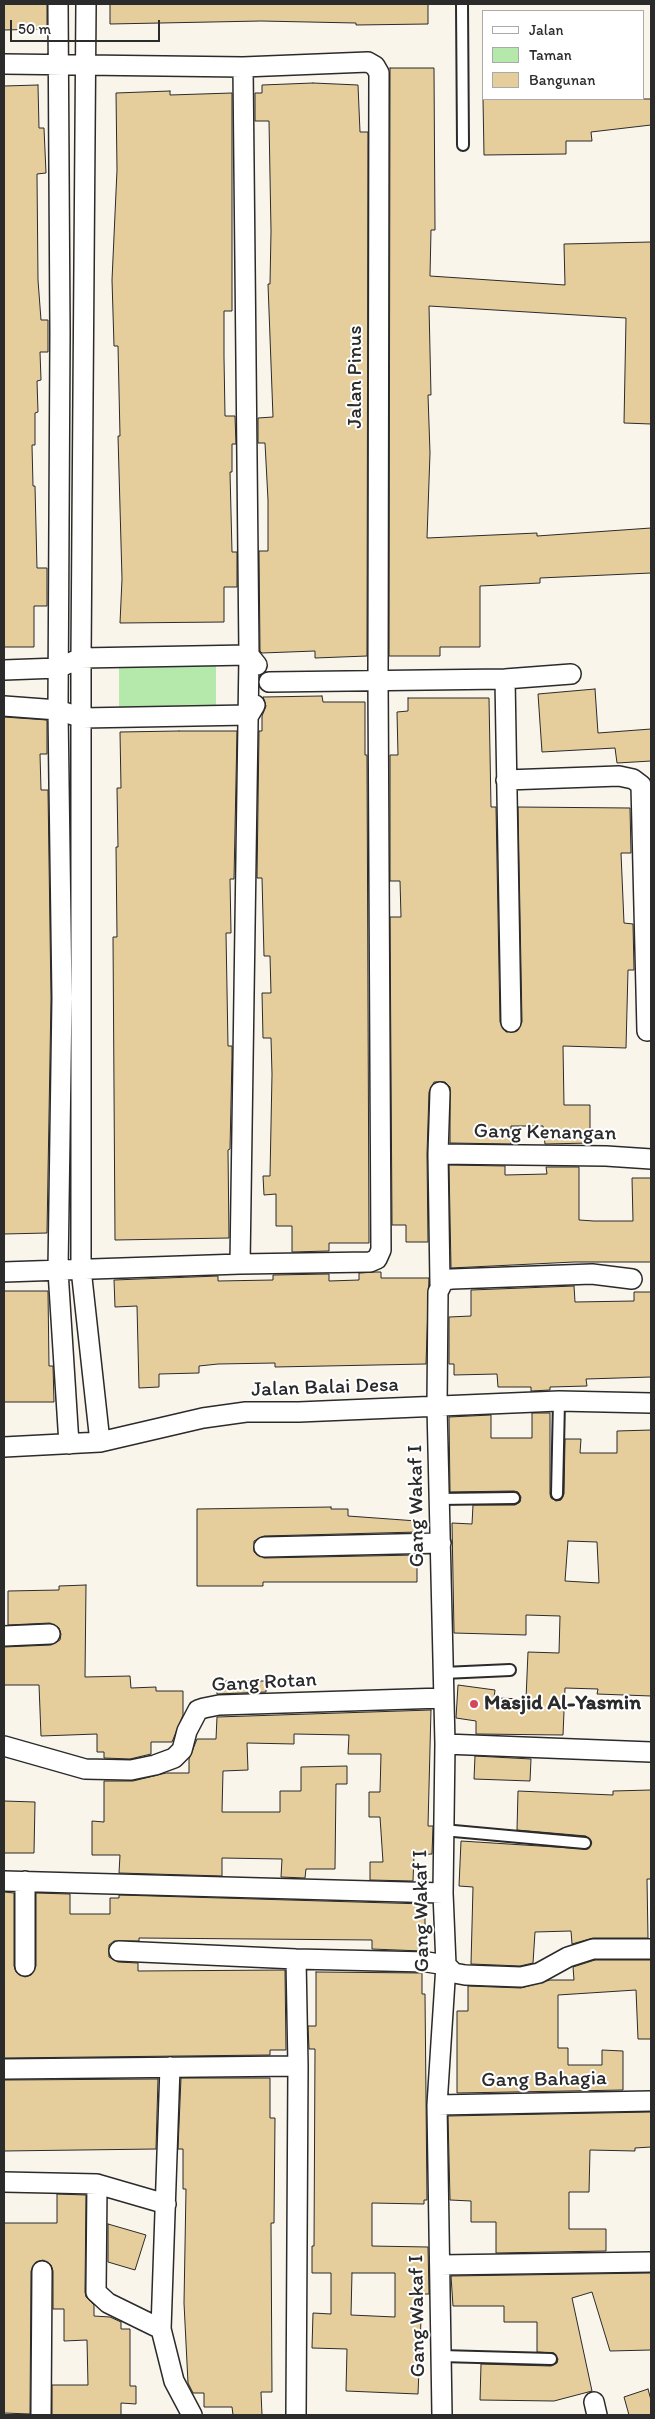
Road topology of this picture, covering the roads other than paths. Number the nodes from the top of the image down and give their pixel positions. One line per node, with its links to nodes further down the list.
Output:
1 (58, 4): 5 (street)
2 (86, 4): 6 (street)
3 (462, 4): 8 (lane)
4 (4, 64): 5 (street)
5 (58, 66): 6 (street); 10 (street)
6 (85, 66): 7 (street); 9 (street)
7 (243, 67): 11 (street); 17 (street, Jalan Pinus)
8 (463, 145)
9 (83, 333): 10 (street); 12 (street)
10 (60, 334): 13 (street)
11 (249, 655): 12 (street); 18 (street); 21 (street)
12 (81, 658): 13 (street); 22 (street)
13 (58, 668): 14 (street); 20 (street)
14 (4, 670)
15 (571, 674): 16 (street)
16 (505, 679): 17 (street); 23 (street)
17 (378, 680): 18 (street); 32 (street, Jalan Pinus)
18 (269, 682): 21 (street)
19 (4, 706): 20 (street)
20 (58, 710): 22 (street); 26 (street)
21 (249, 715): 22 (street); 32 (street)
22 (82, 718): 25 (street)
23 (506, 780): 24 (street); 27 (street)
24 (647, 794): 28 (street)
25 (82, 996): 26 (street); 33 (street)
26 (62, 998): 34 (street)
27 (511, 1022)
28 (647, 1031)
29 (440, 1092): 30 (street, Gang Wakaf I)
30 (438, 1154): 31 (street, Gang Kenangan); 37 (street, Gang Wakaf I)
31 (651, 1159)
32 (240, 1264): 33 (street)
33 (82, 1269): 34 (street); 41 (street)
34 (58, 1271): 35 (street); 42 (street)
35 (4, 1272)
36 (632, 1279): 37 (street)
37 (440, 1284): 40 (street, Gang Wakaf I)
38 (559, 1400): 39 (street, Jalan Balai Desa); 40 (street, Jalan Balai Desa); 44 (lane)
39 (651, 1403)
40 (437, 1406): 41 (street, Jalan Balai Desa); 46 (street, Gang Wakaf I)
41 (100, 1442): 42 (street, Jalan Balai Desa)
42 (69, 1444): 43 (street, Jalan Balai Desa)
43 (4, 1447)
44 (557, 1494)
45 (514, 1498): 46 (lane)
46 (439, 1499): 47 (street, Gang Wakaf I)
47 (441, 1543): 48 (street); 52 (street, Gang Wakaf I)
48 (264, 1547)
49 (50, 1634): 50 (street)
50 (4, 1636)
51 (510, 1670): 52 (lane)
52 (443, 1673): 53 (street, Gang Wakaf I)
53 (443, 1698): 54 (street, Gang Wakaf I); 55 (street, Gang Rotan)
54 (445, 1744): 56 (street); 57 (street, Gang Wakaf I)
55 (4, 1746)
56 (651, 1752)
57 (444, 1830): 58 (lane); 61 (street, Gang Wakaf I)
58 (585, 1842)
59 (4, 1881): 60 (street)
60 (25, 1881): 61 (street); 66 (street)
61 (443, 1893): 65 (street, Gang Wakaf I)
62 (651, 1949): 65 (street)
63 (119, 1951): 64 (street)
64 (296, 1959): 65 (street); 67 (street)
65 (446, 1965): 71 (street, Gang Wakaf I)
66 (25, 1966)
67 (298, 2066): 68 (street); 83 (street)
68 (170, 2067): 69 (street); 74 (street)
69 (4, 2069)
70 (651, 2101): 71 (street, Gang Bahagia)
71 (436, 2105): 76 (street, Gang Wakaf I)
72 (4, 2182): 73 (street)
73 (96, 2184): 74 (street); 78 (street)
74 (166, 2204): 78 (street)
75 (651, 2262): 76 (street)
76 (440, 2264): 79 (street, Gang Wakaf I)
77 (42, 2271): 81 (street)
78 (160, 2328): 82 (street)
79 (441, 2356): 80 (lane); 84 (street, Gang Wakaf I)
80 (551, 2359)
81 (41, 2415)
82 (192, 2415)
83 (296, 2415)
84 (442, 2415)

